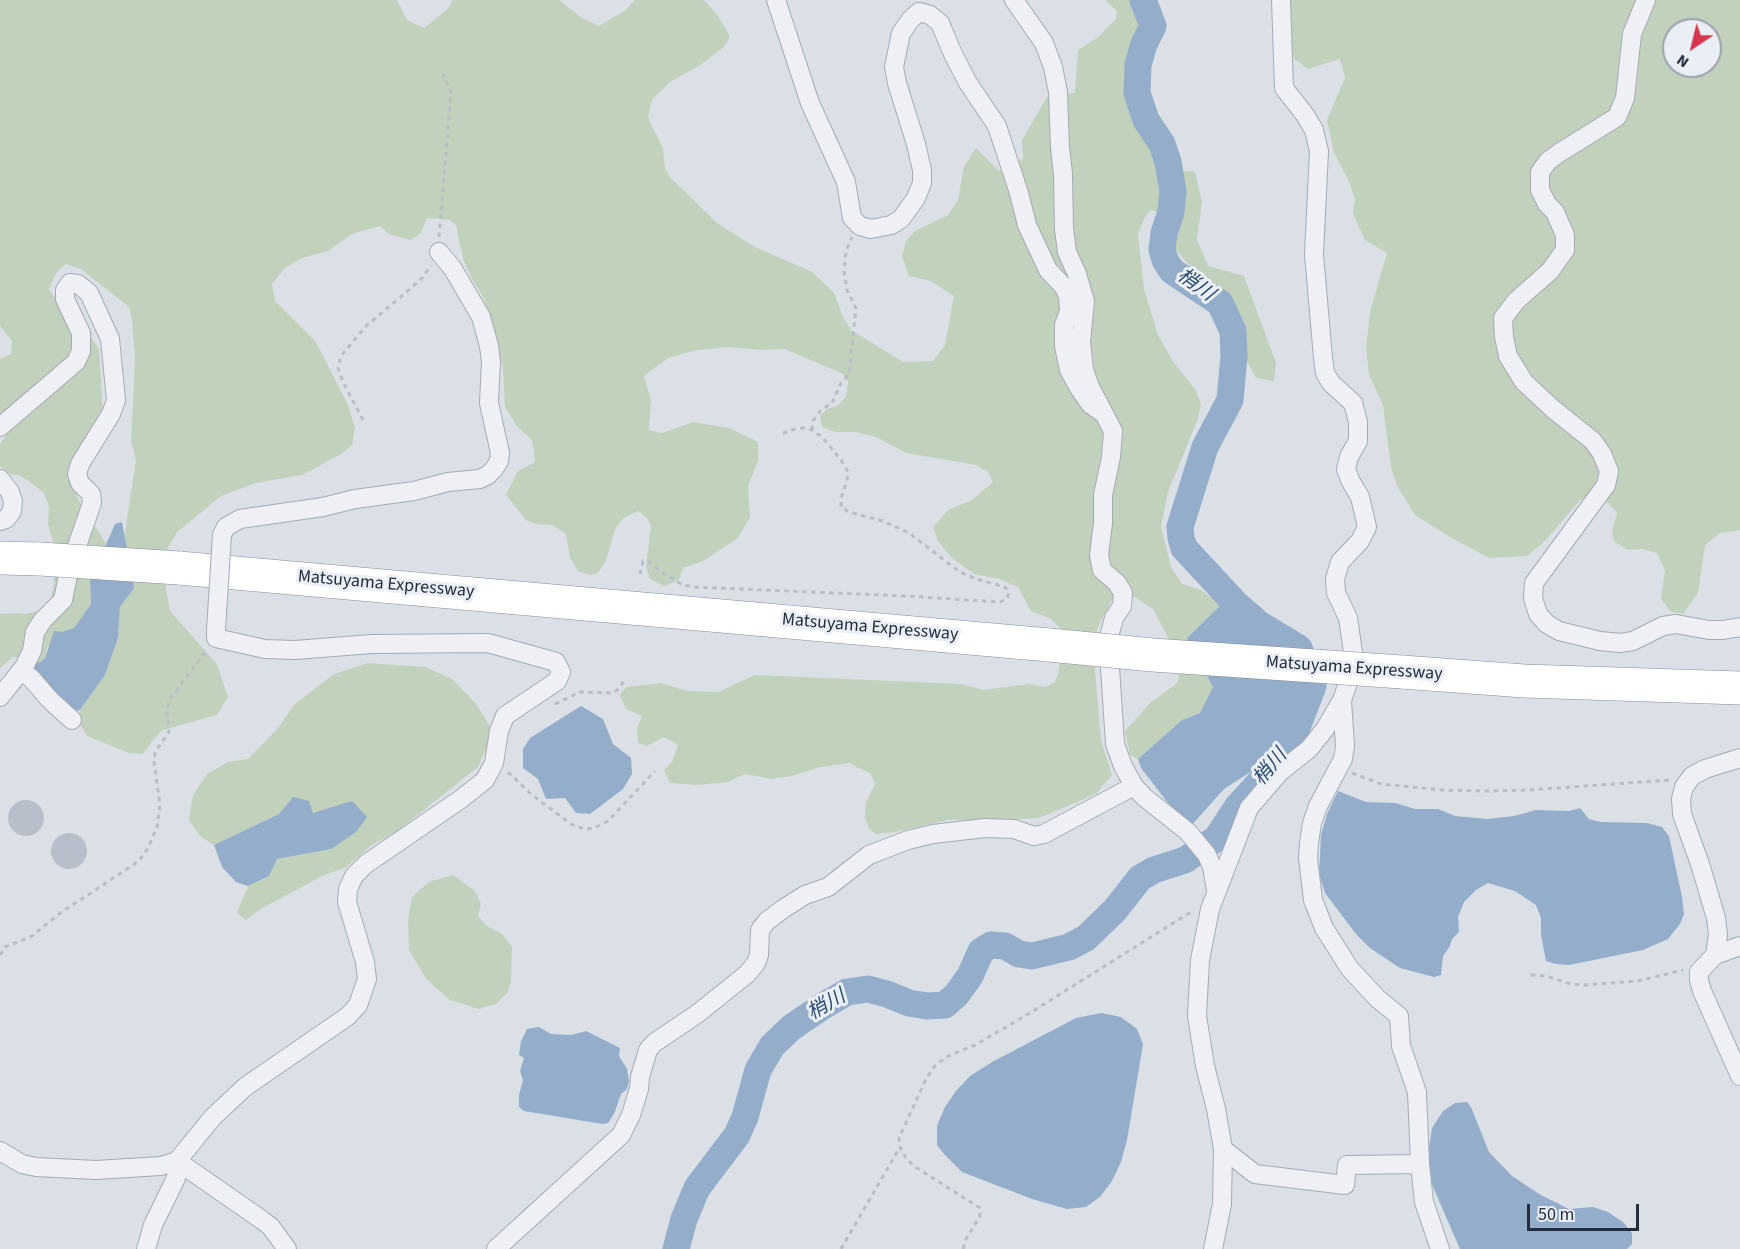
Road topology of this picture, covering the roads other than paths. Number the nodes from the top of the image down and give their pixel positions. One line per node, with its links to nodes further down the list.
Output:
1 (776, 0): 6 (street)
2 (1014, 0): 6 (street)
3 (1281, 0): 15 (street)
4 (1646, 0): 11 (street)
5 (439, 252): 25 (street, bridge)
6 (1104, 414): 18 (street)
7 (0, 427): 12 (street)
8 (0, 479): 9 (street)
9 (0, 521)
10 (0, 558): 13 (highway, Matsuyama Expressway, bridge)
11 (1740, 627)
12 (19, 674): 14 (street); 16 (street)
13 (1740, 688)
14 (0, 697)
15 (1342, 700): 19 (street); 26 (street)
16 (72, 720)
17 (1740, 758): 21 (street)
18 (1134, 786): 19 (street); 29 (street)
19 (1215, 894): 23 (street)
20 (1740, 946): 21 (street)
21 (1715, 955): 22 (street)
22 (1740, 1076)
23 (1223, 1149): 26 (street); 30 (street)
24 (0, 1151): 25 (street)
25 (177, 1161): 27 (street); 28 (street)
26 (1420, 1164): 31 (street)
27 (146, 1249)
28 (287, 1249)
29 (496, 1249)
30 (1213, 1249)
31 (1440, 1249)

